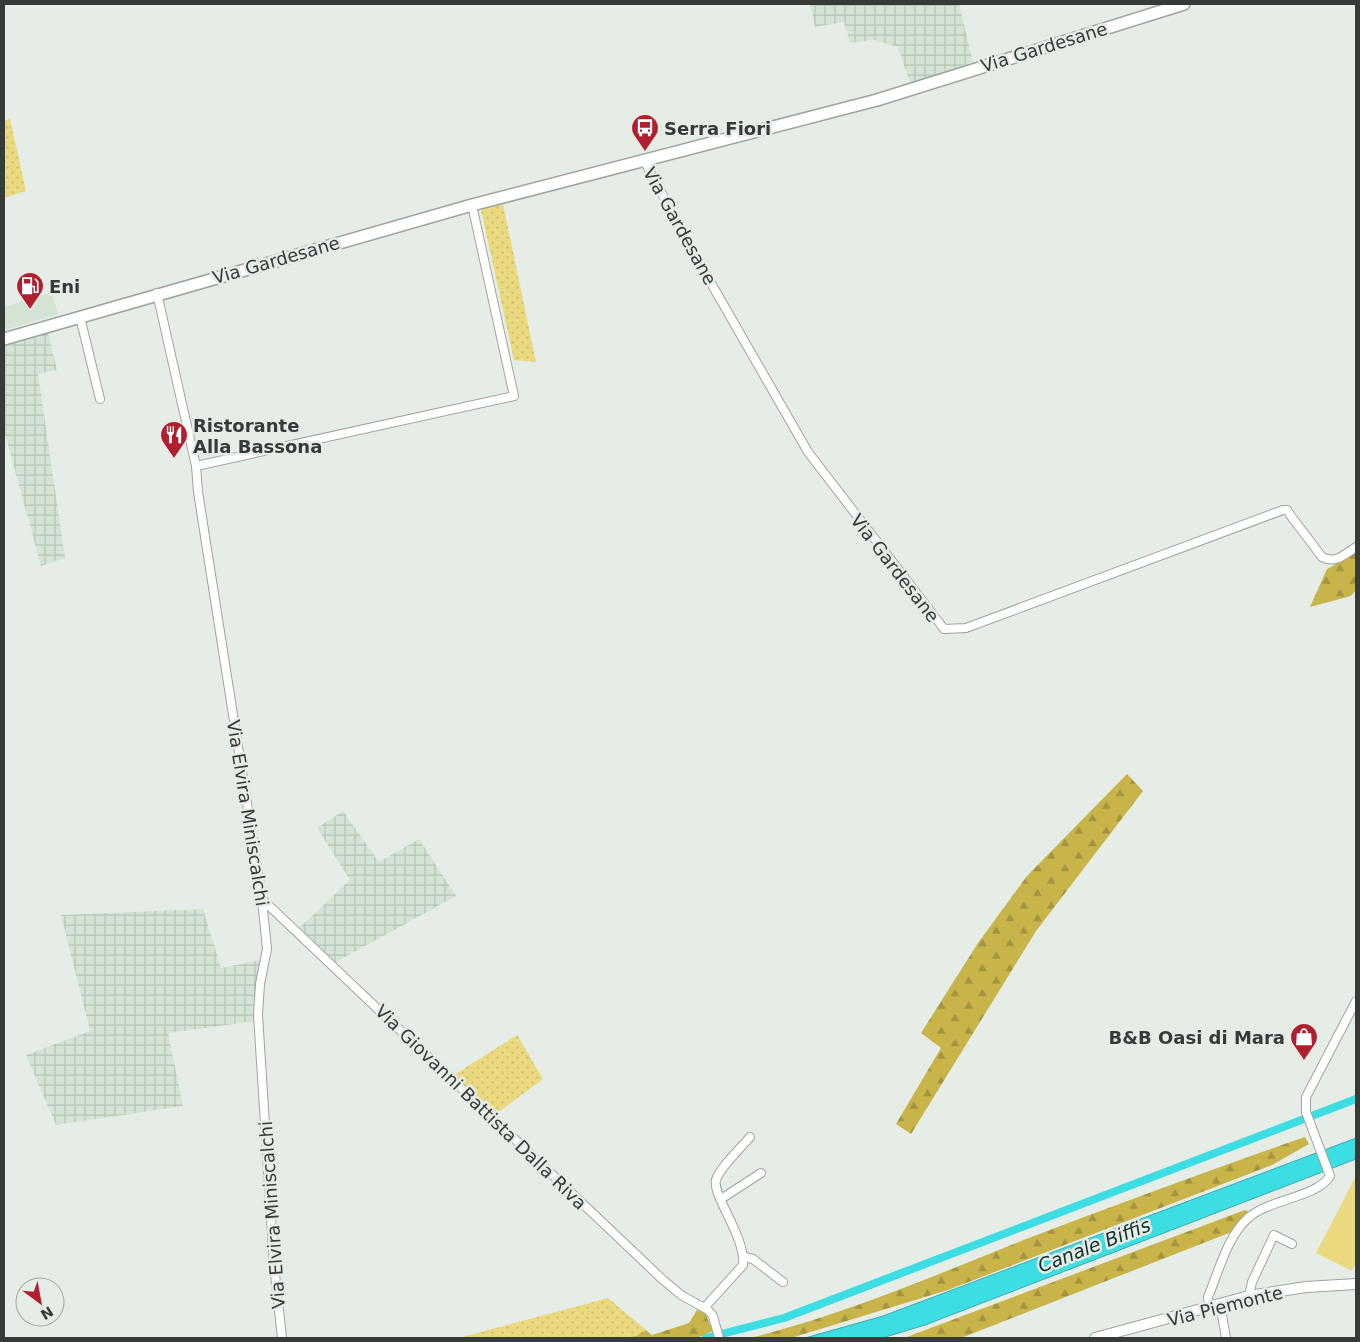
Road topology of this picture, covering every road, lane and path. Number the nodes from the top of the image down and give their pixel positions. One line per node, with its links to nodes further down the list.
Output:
1 (1184, 4): 2 (main road, Via Gardesane)
2 (644, 160): 3 (main road, Via Gardesane); 9 (street, Via Gardesane)
3 (472, 205): 4 (main road, Via Gardesane); 8 (street)
4 (157, 293): 5 (main road, Via Gardesane); 8 (street, Via Elvira Miniscalchi)
5 (80, 317): 6 (main road, Via Gardesane); 7 (street)
6 (4, 339)
7 (100, 399)
8 (196, 466): 10 (street, Via Elvira Miniscalchi)
9 (1356, 547)
10 (262, 899): 22 (street, Via Giovanni Battista Dalla Riva); 23 (street, Via Elvira Miniscalchi)
11 (1356, 1001): 21 (street)
12 (750, 1137): 14 (street)
13 (761, 1173): 14 (street)
14 (721, 1199): 16 (street)
15 (1292, 1244): 19 (street)
16 (744, 1257): 17 (street); 22 (street)
17 (783, 1282)
18 (1356, 1284): 19 (street, Via Piemonte)
19 (1249, 1296): 20 (street, Via Piemonte)
20 (1220, 1304): 21 (street, Via Piemonte); 26 (street)
21 (1209, 1306): 25 (street, Via Piemonte)
22 (705, 1307): 24 (street)
23 (282, 1338)
24 (719, 1338)
25 (1096, 1338)
26 (1226, 1338)

